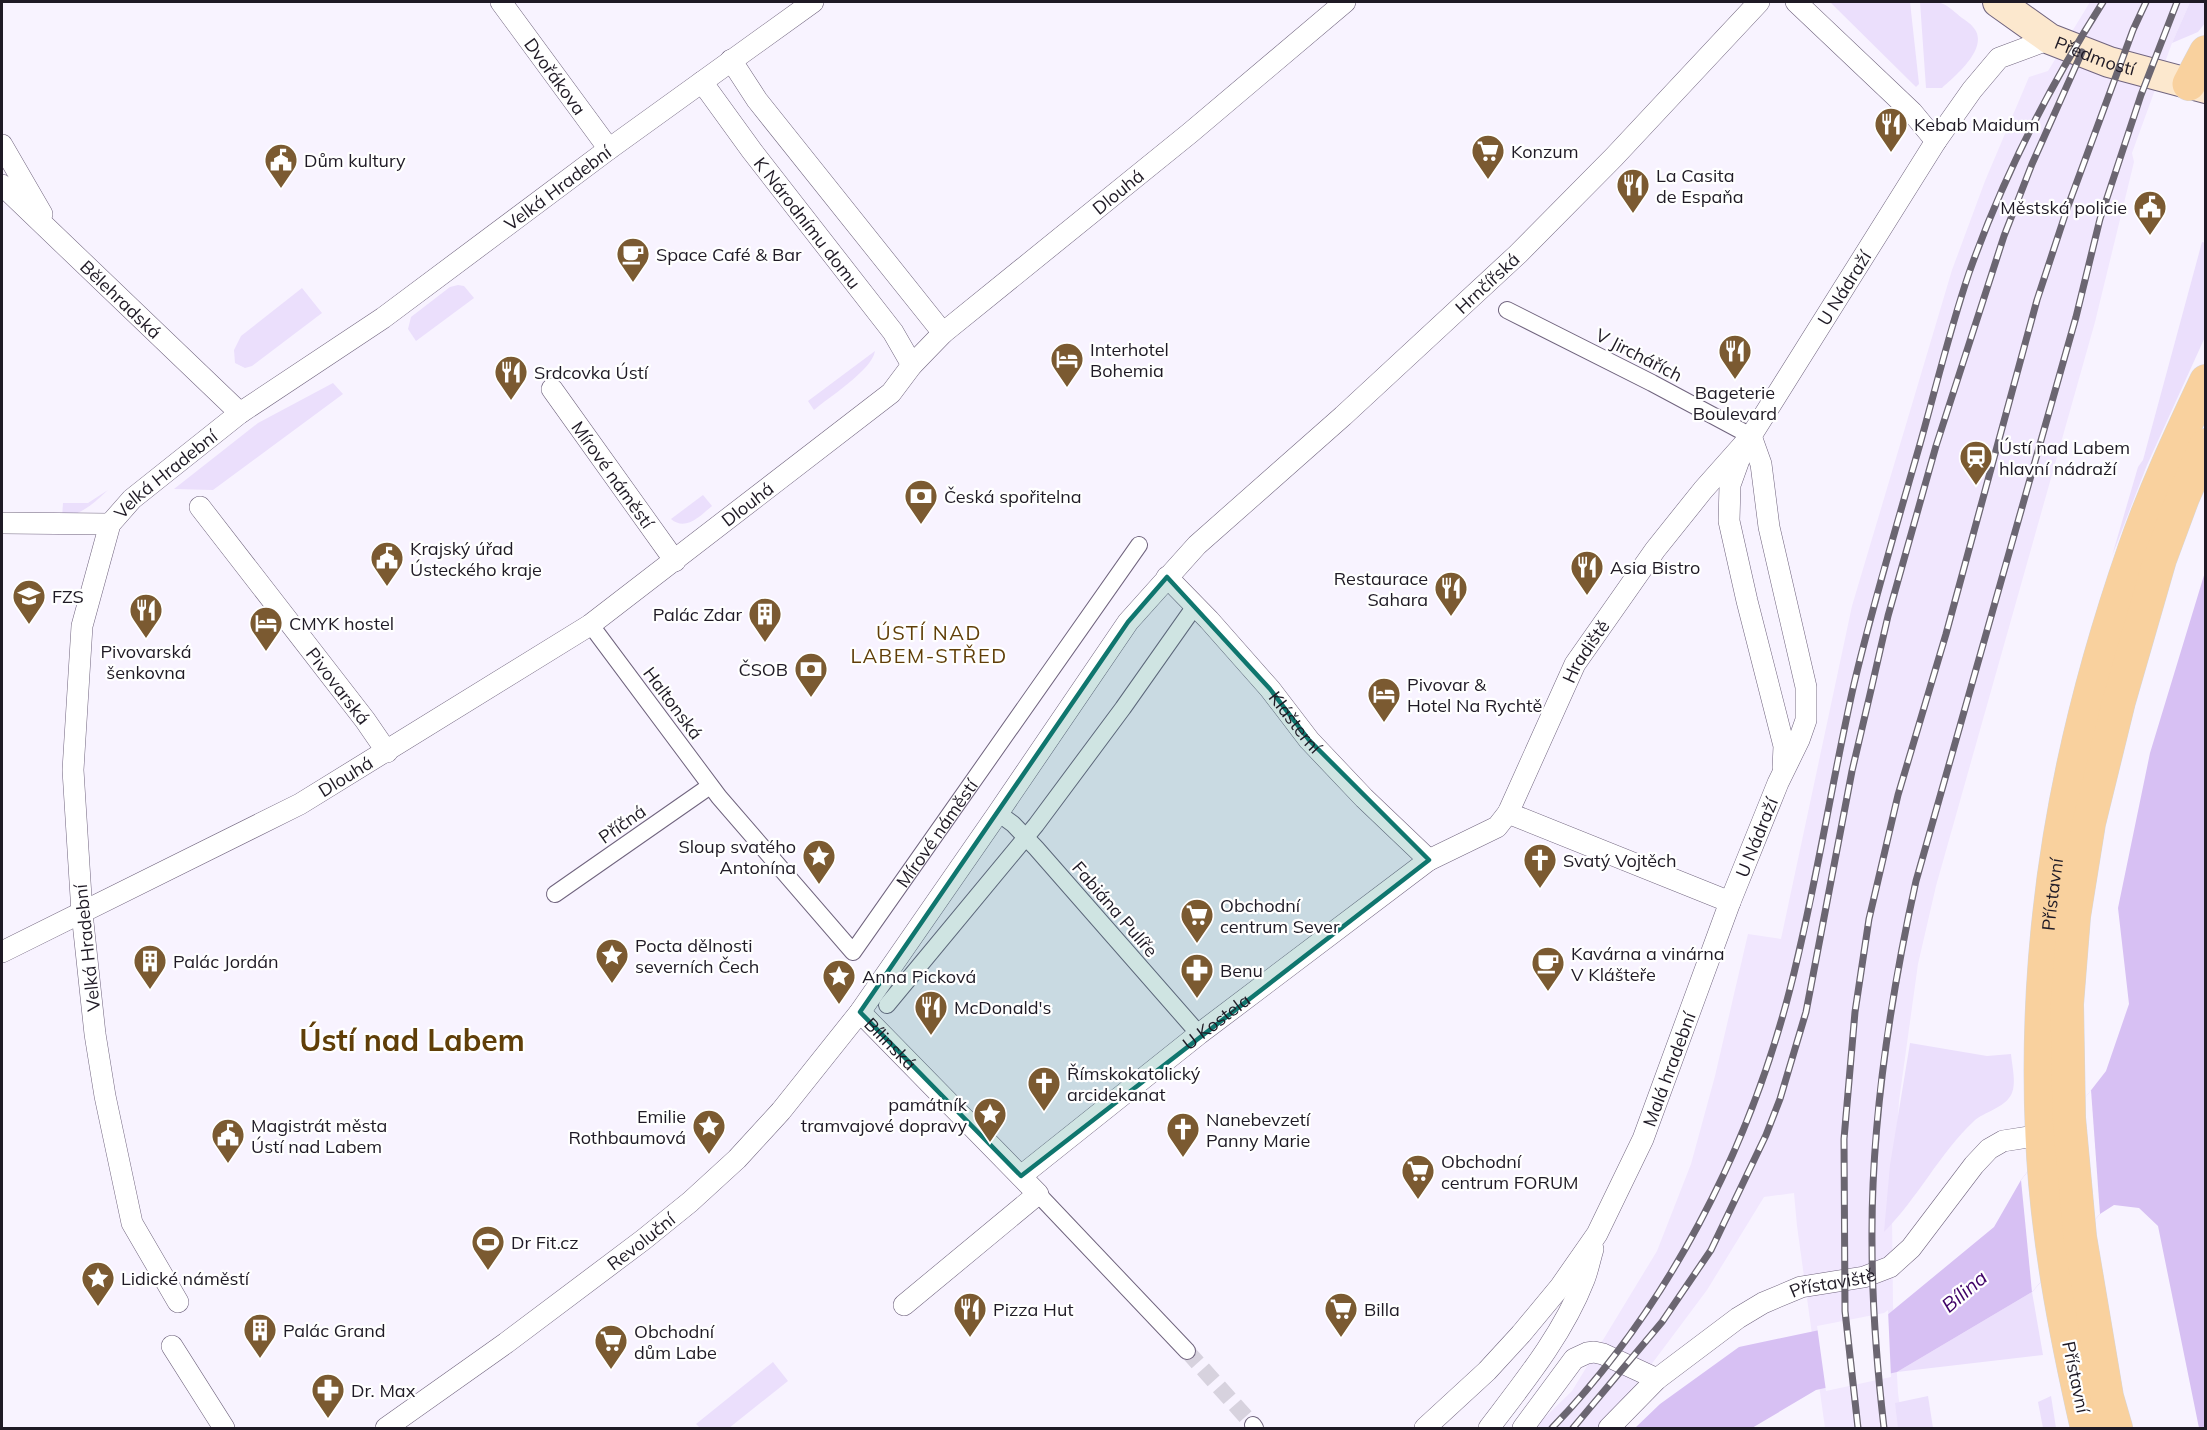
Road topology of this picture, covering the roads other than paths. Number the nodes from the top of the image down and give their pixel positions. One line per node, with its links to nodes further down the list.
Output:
1 (501, 2): 14 (street, Dvořákova)
2 (1345, 2): 18 (street, Dlouhá)
3 (1758, 2): 30 (street, Hrnčířská)
4 (1796, 2): 12 (street)
5 (1998, 2): 7 (main road, Předmostí)
6 (800, 5): 9 (street, Velká Hradební)
7 (2050, 39): 11 (main road, Předmostí); 12 (street, U Nádraží)
8 (2205, 52): 11 (main road)
9 (731, 60): 10 (street, Velká Hradební); 18 (street, K Národnímu domu)
10 (702, 82): 14 (street, Velká Hradební); 19 (street, K Národnímu domu)
11 (2197, 86)
12 (1936, 141): 23 (street, U Nádraží)
13 (2, 145): 16 (street)
14 (609, 149): 22 (street, Velká Hradební)
15 (2, 185): 16 (street, Bělehradská)
16 (56, 237): 22 (street, Bělehradská)
17 (1507, 310): 23 (street, V Jirchářích)
18 (943, 333): 19 (street, Dlouhá)
19 (912, 365): 29 (street, Dlouhá)
20 (2205, 381): 47 (main road, Přístavní)
21 (552, 389): 29 (street, Mírové náměstí)
22 (240, 413): 27 (street, Velká Hradební)
23 (1751, 436): 34 (street, U Nádraží); 34 (street, U Nádraží); 37 (street, Hradiště)
24 (2205, 445): 63 (main road, Přístavní)
25 (200, 507): 33 (street, Pivovarská)
26 (2, 523): 27 (street)
27 (110, 524): 42 (street, Velká Hradební)
28 (1139, 546): 35 (street, Mírové náměstí)
29 (675, 561): 33 (street, Dlouhá)
30 (1167, 577): 36 (street); 39 (street, Klášterní)
31 (1190, 613): 38 (street)
32 (596, 632): 35 (street, Haltonská)
33 (387, 752): 42 (street, Dlouhá)
34 (1783, 771): 41 (street, U Nádraží)
35 (715, 792): 40 (street, Příčná)
36 (998, 813): 38 (street, Fabiána Pulíře); 45 (street)
37 (1508, 813): 39 (street, Hradiště); 41 (street)
38 (1026, 837): 44 (street); 46 (street, Fabiána Pulíře)
39 (1429, 860): 46 (street, U Kostela)
40 (555, 894)
41 (1730, 902): 50 (street, Malá hradební)
42 (82, 913): 43 (street, Dlouhá); 51 (street, Velká Hradební)
43 (2, 952)
44 (887, 1005)
45 (860, 1012): 48 (street, Bílinská); 57 (street, Revoluční)
46 (1199, 1034): 48 (street, U Kostela)
47 (2042, 1143): 55 (street, Přístaviště); 62 (main road, Přístavní)
48 (1021, 1176): 49 (street)
49 (1038, 1194): 52 (street); 54 (street)
50 (1597, 1234): 58 (street, Malá hradební); 59 (street, Malá hradební)
51 (178, 1302)
52 (904, 1305)
53 (172, 1346): 56 (street)
54 (1187, 1351)
55 (1656, 1379): 60 (street); 61 (street, Přístaviště)
56 (224, 1428)
57 (386, 1428)
58 (1425, 1428)
59 (1489, 1428)
60 (1522, 1428)
61 (1609, 1428)
62 (2087, 1428)
63 (2116, 1428)

